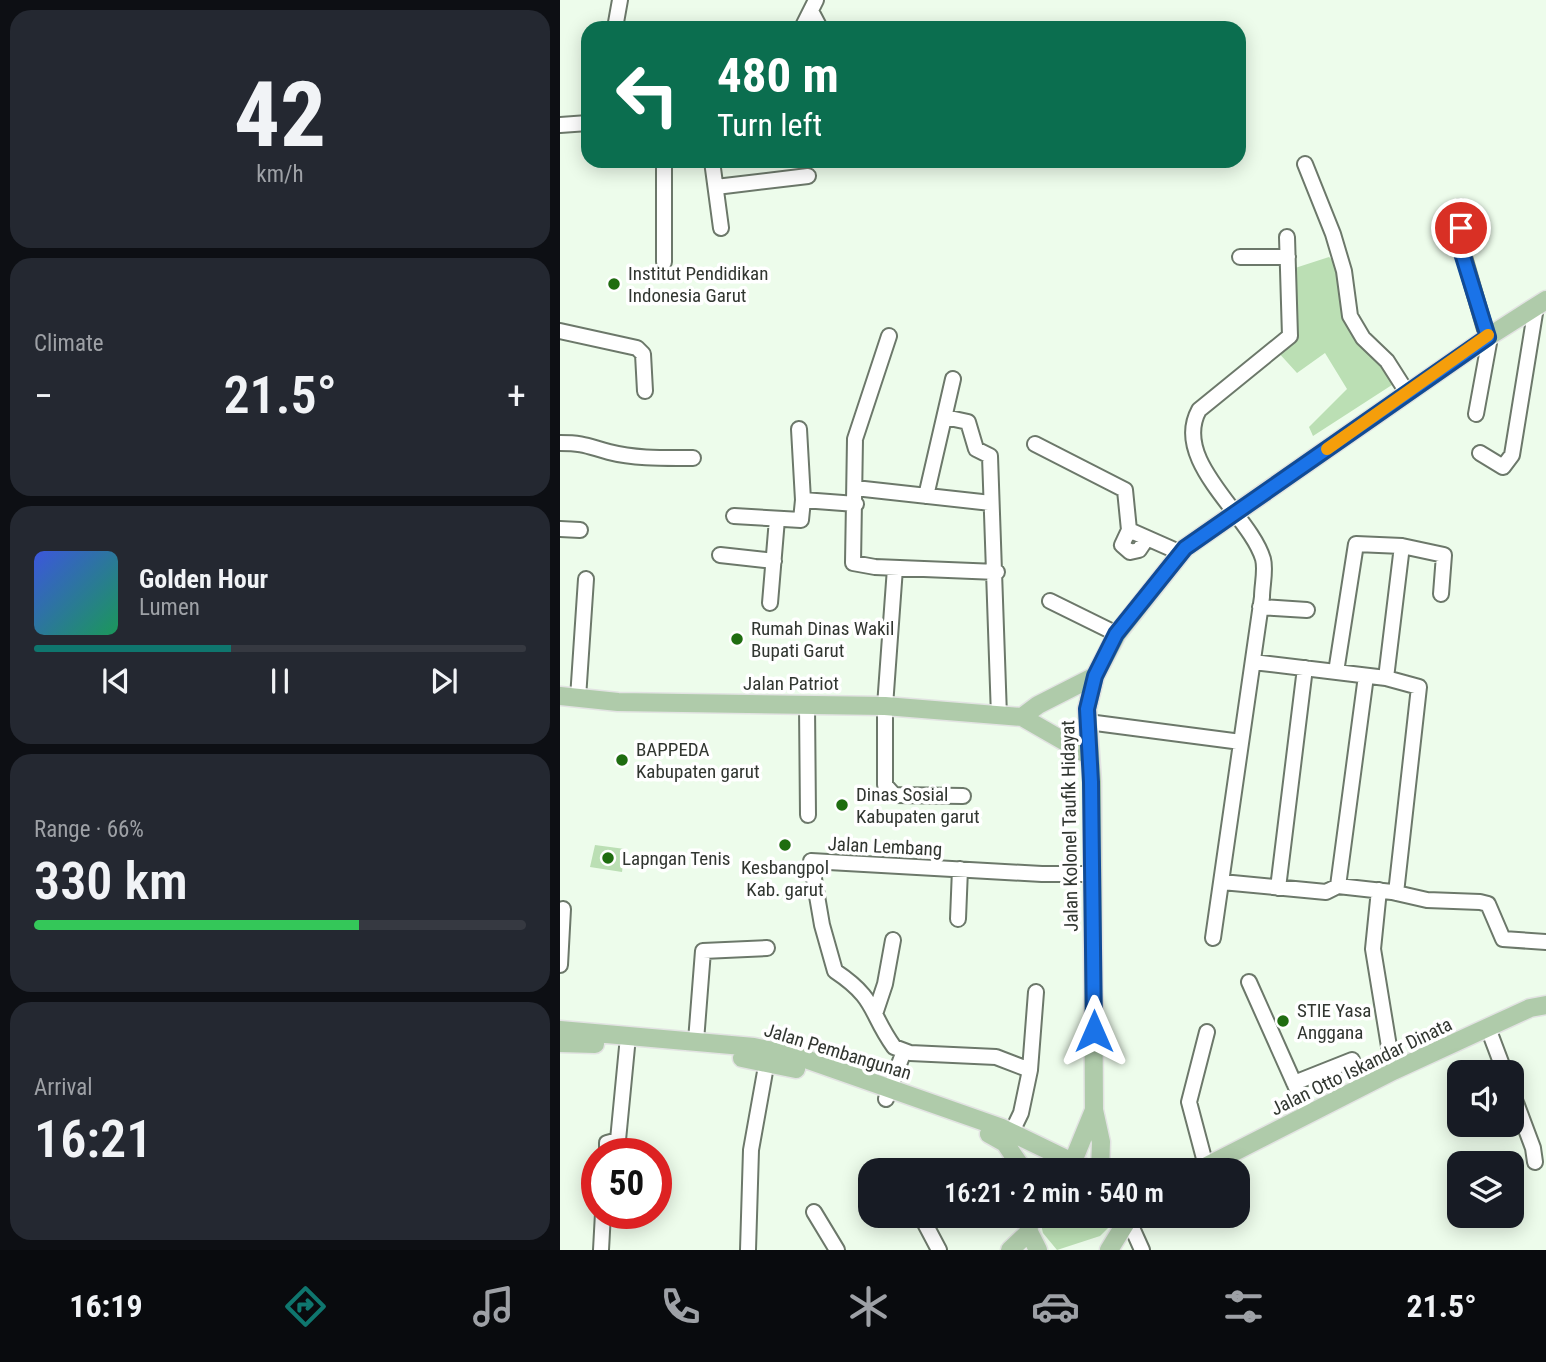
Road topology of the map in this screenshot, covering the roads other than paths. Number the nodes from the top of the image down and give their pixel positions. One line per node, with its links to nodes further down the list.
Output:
1 (620, 0): 3 (street)
2 (813, 5): 4 (street)
3 (616, 21)
4 (805, 21)
5 (581, 123): 6 (street)
6 (560, 125)
7 (1305, 164): 24 (street)
8 (664, 168): 17 (street)
9 (713, 168): 11 (street)
10 (808, 176): 11 (street)
11 (716, 187): 13 (street)
12 (1460, 207): 21 (street)
13 (721, 228)
14 (1287, 237): 16 (street)
15 (1240, 257): 16 (street)
16 (1288, 257): 37 (street)
17 (664, 262)
18 (1541, 303): 21 (main road, Jalan Kolonel Taufik Hidayat); 30 (street)
19 (560, 331): 23 (street)
20 (889, 336): 32 (street)
21 (1488, 337): 24 (main road, Jalan Kolonel Taufik Hidayat); 25 (street)
22 (953, 379): 26 (street)
23 (645, 391)
24 (1408, 394): 37 (main road, Jalan Kolonel Taufik Hidayat)
25 (1476, 414)
26 (945, 417): 33 (street); 35 (street)
27 (799, 429): 34 (street)
28 (560, 443): 31 (street)
29 (1035, 444): 43 (street)
30 (1480, 453)
31 (693, 458)
32 (855, 488): 33 (street); 36 (street)
33 (926, 496): 35 (street)
34 (803, 500): 36 (street); 39 (street)
35 (990, 503): 47 (street)
36 (856, 504): 46 (street)
37 (1234, 513): 43 (main road, Jalan Kolonel Taufik Hidayat); 52 (street)
38 (734, 516): 39 (street)
39 (778, 519): 45 (street)
40 (560, 529): 41 (street)
41 (580, 530)
42 (1402, 547): 49 (street); 57 (street); 60 (street)
43 (1181, 553): 54 (main road, Jalan Kolonel Taufik Hidayat)
44 (720, 555): 45 (street)
45 (774, 561): 51 (street)
46 (895, 568): 47 (street); 63 (street)
47 (997, 572): 64 (street)
48 (586, 579): 61 (street)
49 (1441, 594)
50 (1050, 601): 54 (street)
51 (770, 604)
52 (1261, 607): 53 (street); 55 (street)
53 (1307, 610)
54 (1116, 634): 58 (main road, Jalan Kolonel Taufik Hidayat)
55 (1253, 662): 56 (street); 67 (street)
56 (1305, 668): 57 (street); 75 (street)
57 (1336, 672): 59 (street)
58 (1095, 676): 65 (main road); 66 (main road, Jalan Kolonel Taufik Hidayat)
59 (1366, 676): 60 (street); 74 (street)
60 (1386, 678): 77 (street)
61 (569, 697): 62 (main road, Jalan Patriot)
62 (807, 706): 63 (main road, Jalan Patriot); 70 (street)
63 (885, 706): 64 (main road, Jalan Patriot); 69 (street)
64 (999, 716): 65 (main road, Jalan Patriot)
65 (1022, 717): 68 (main road, Jalan Patriot)
66 (1088, 722): 67 (street); 68 (main road, Jalan Kolonel Taufik Hidayat)
67 (1241, 742): 73 (street)
68 (1088, 755): 72 (main road, Jalan Kolonel Taufik Hidayat)
69 (962, 796)
70 (808, 815)
71 (960, 869): 72 (street, Jalan Lembang); 79 (street); 88 (street, Jalan Lembang)
72 (1093, 874): 103 (main road, Jalan Kolonel Taufik Hidayat)
73 (1222, 882): 75 (street); 80 (street)
74 (1338, 886): 75 (street); 76 (street)
75 (1278, 888)
76 (1378, 890): 77 (street); 100 (street)
77 (1396, 893): 82 (street)
78 (563, 909): 84 (street)
79 (958, 919)
80 (1213, 938)
81 (893, 940): 88 (street)
82 (1546, 942)
83 (766, 948): 92 (street)
84 (560, 965)
85 (1250, 982): 101 (street)
86 (1036, 992): 99 (street)
87 (1546, 1005): 89 (main road, Jalan Otto Iskandar Dinata)
88 (876, 1011): 95 (street, Jalan Lembang)
89 (1488, 1028): 98 (street); 100 (main road, Jalan Otto Iskandar Dinata)
90 (560, 1030): 93 (main road, Jalan Pembangunan)
91 (1206, 1032): 114 (street)
92 (696, 1041): 93 (main road, Jalan Pembangunan); 96 (main road, Jalan Pembangunan)
93 (618, 1042): 94 (main road, Jalan Pembangunan); 96 (main road, Jalan Pembangunan); 106 (street)
94 (560, 1043)
95 (904, 1051): 99 (street); 102 (street)
96 (768, 1056): 102 (main road, Jalan Pembangunan); 125 (street)
97 (1352, 1060): 101 (street)
98 (1500, 1060)
99 (1030, 1069): 107 (street)
100 (1393, 1070): 104 (main road, Jalan Otto Iskandar Dinata)
101 (1294, 1083): 104 (street)
102 (888, 1093): 107 (main road, Jalan Pembangunan)
103 (1094, 1110): 112 (main road); 113 (main road)
104 (1308, 1114): 115 (main road, Jalan Otto Iskandar Dinata)
105 (1524, 1123): 116 (street)
106 (618, 1138)
107 (1009, 1139): 108 (main road, Jalan Pembangunan); 109 (main road, Jalan Pembangunan)
108 (1029, 1144): 110 (main road); 111 (main road, Jalan Pembangunan)
109 (1018, 1158)
110 (1024, 1158)
111 (1055, 1158)
112 (1075, 1158)
113 (1100, 1158)
114 (1200, 1158)
115 (1222, 1158)
116 (1535, 1162)
117 (814, 1212): 126 (street)
118 (927, 1228): 127 (street)
119 (1025, 1228): 128 (main road)
120 (1030, 1228): 129 (main road)
121 (1123, 1228): 130 (main road)
122 (1133, 1228): 131 (street)
123 (602, 1229): 124 (street)
124 (601, 1250)
125 (748, 1250)
126 (837, 1250)
127 (939, 1250)
128 (1010, 1250)
129 (1038, 1250)
130 (1110, 1250)
131 (1142, 1250)

